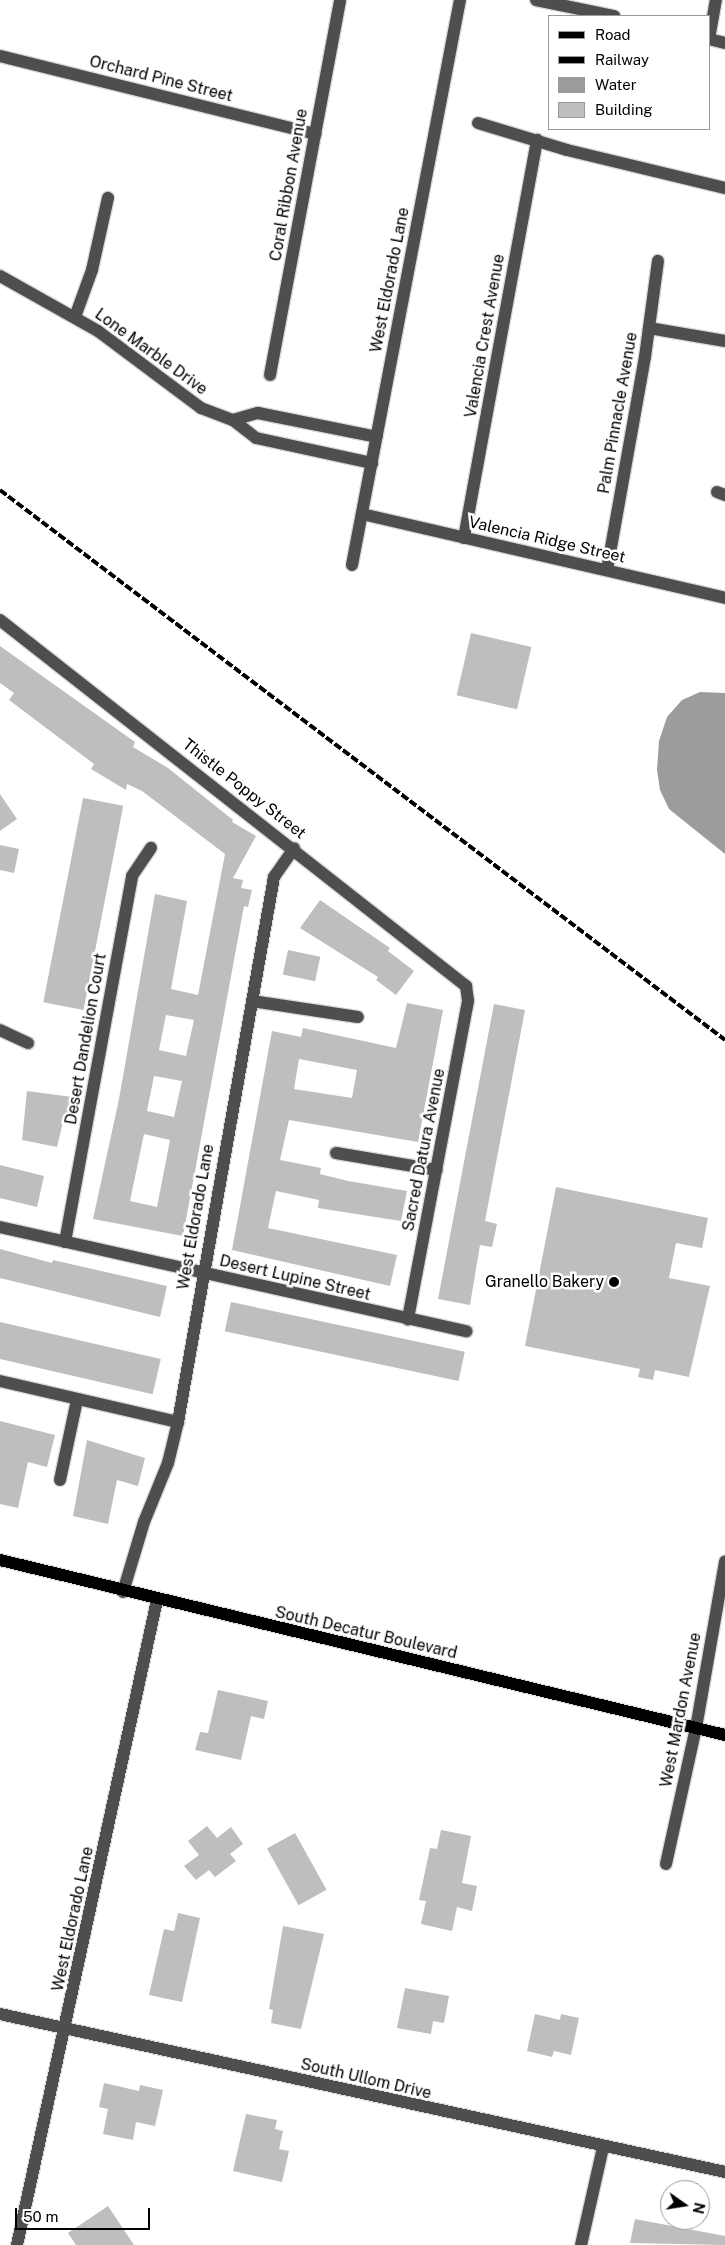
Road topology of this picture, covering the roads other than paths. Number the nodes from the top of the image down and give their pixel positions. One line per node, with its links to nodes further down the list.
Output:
1 (340, 0): 12 (street, Coral Ribbon Avenue)
2 (460, 0): 23 (street, West Eldorado Lane)
3 (536, 0): 5 (street)
4 (716, 0): 7 (street)
5 (568, 3): 6 (street)
6 (610, 15)
7 (710, 33)
8 (710, 39): 9 (street)
9 (725, 43)
10 (0, 56): 12 (street, Orchard Pine Street)
11 (478, 123): 13 (street)
12 (315, 134): 21 (street, Coral Ribbon Avenue)
13 (537, 140): 14 (street); 26 (street, Valencia Crest Avenue)
14 (725, 188)
15 (108, 198): 18 (street)
16 (658, 261): 19 (street, Palm Pinnacle Avenue)
17 (0, 276): 18 (street, Lone Marble Drive)
18 (75, 317): 22 (street, Lone Marble Drive)
19 (648, 328): 20 (street); 28 (street, Palm Pinnacle Avenue)
20 (725, 341)
21 (270, 375)
22 (233, 420): 23 (street); 24 (street, Lone Marble Drive)
23 (377, 436): 24 (street, West Eldorado Lane)
24 (372, 463): 25 (street, West Eldorado Lane)
25 (362, 514): 26 (street, Valencia Ridge Street); 27 (street, West Eldorado Lane)
26 (464, 538): 28 (street, Valencia Ridge Street)
27 (352, 565)
28 (607, 570): 29 (street, Valencia Ridge Street)
29 (725, 598)
30 (0, 620): 32 (street, Thistle Poppy Street)
31 (151, 848): 41 (street, Desert Dandelion Court)
32 (294, 848): 33 (street, Thistle Poppy Street); 34 (street, West Eldorado Lane)
33 (466, 986): 39 (street, Sacred Datura Avenue)
34 (252, 1001): 35 (street); 42 (street, West Eldorado Lane)
35 (358, 1017)
36 (0, 1030): 37 (street)
37 (28, 1043)
38 (336, 1154): 39 (street)
39 (436, 1170): 43 (street, Sacred Datura Avenue)
40 (0, 1227): 41 (street, Desert Lupine Street)
41 (65, 1242): 42 (street, Desert Lupine Street)
42 (202, 1274): 43 (street, Desert Lupine Street); 47 (street, West Eldorado Lane)
43 (408, 1320): 44 (street, Desert Lupine Street)
44 (467, 1331)
45 (0, 1381): 46 (street)
46 (77, 1400): 47 (street); 48 (street)
47 (178, 1422): 51 (street, West Eldorado Lane)
48 (60, 1480)
49 (0, 1560): 51 (main road, South Decatur Boulevard)
50 (725, 1561): 53 (street, West Mardon Avenue)
51 (123, 1592): 52 (main road, South Decatur Boulevard)
52 (157, 1600): 53 (main road, South Decatur Boulevard); 57 (street, West Eldorado Lane)
53 (696, 1728): 54 (main road, South Decatur Boulevard); 55 (street, West Mardon Avenue)
54 (725, 1735)
55 (666, 1864)
56 (0, 2014): 57 (street, South Ullom Drive)
57 (66, 2028): 58 (street, South Ullom Drive); 60 (street, West Eldorado Lane)
58 (603, 2147): 59 (street, South Ullom Drive); 61 (street)
59 (725, 2172)
60 (17, 2245)
61 (581, 2245)

